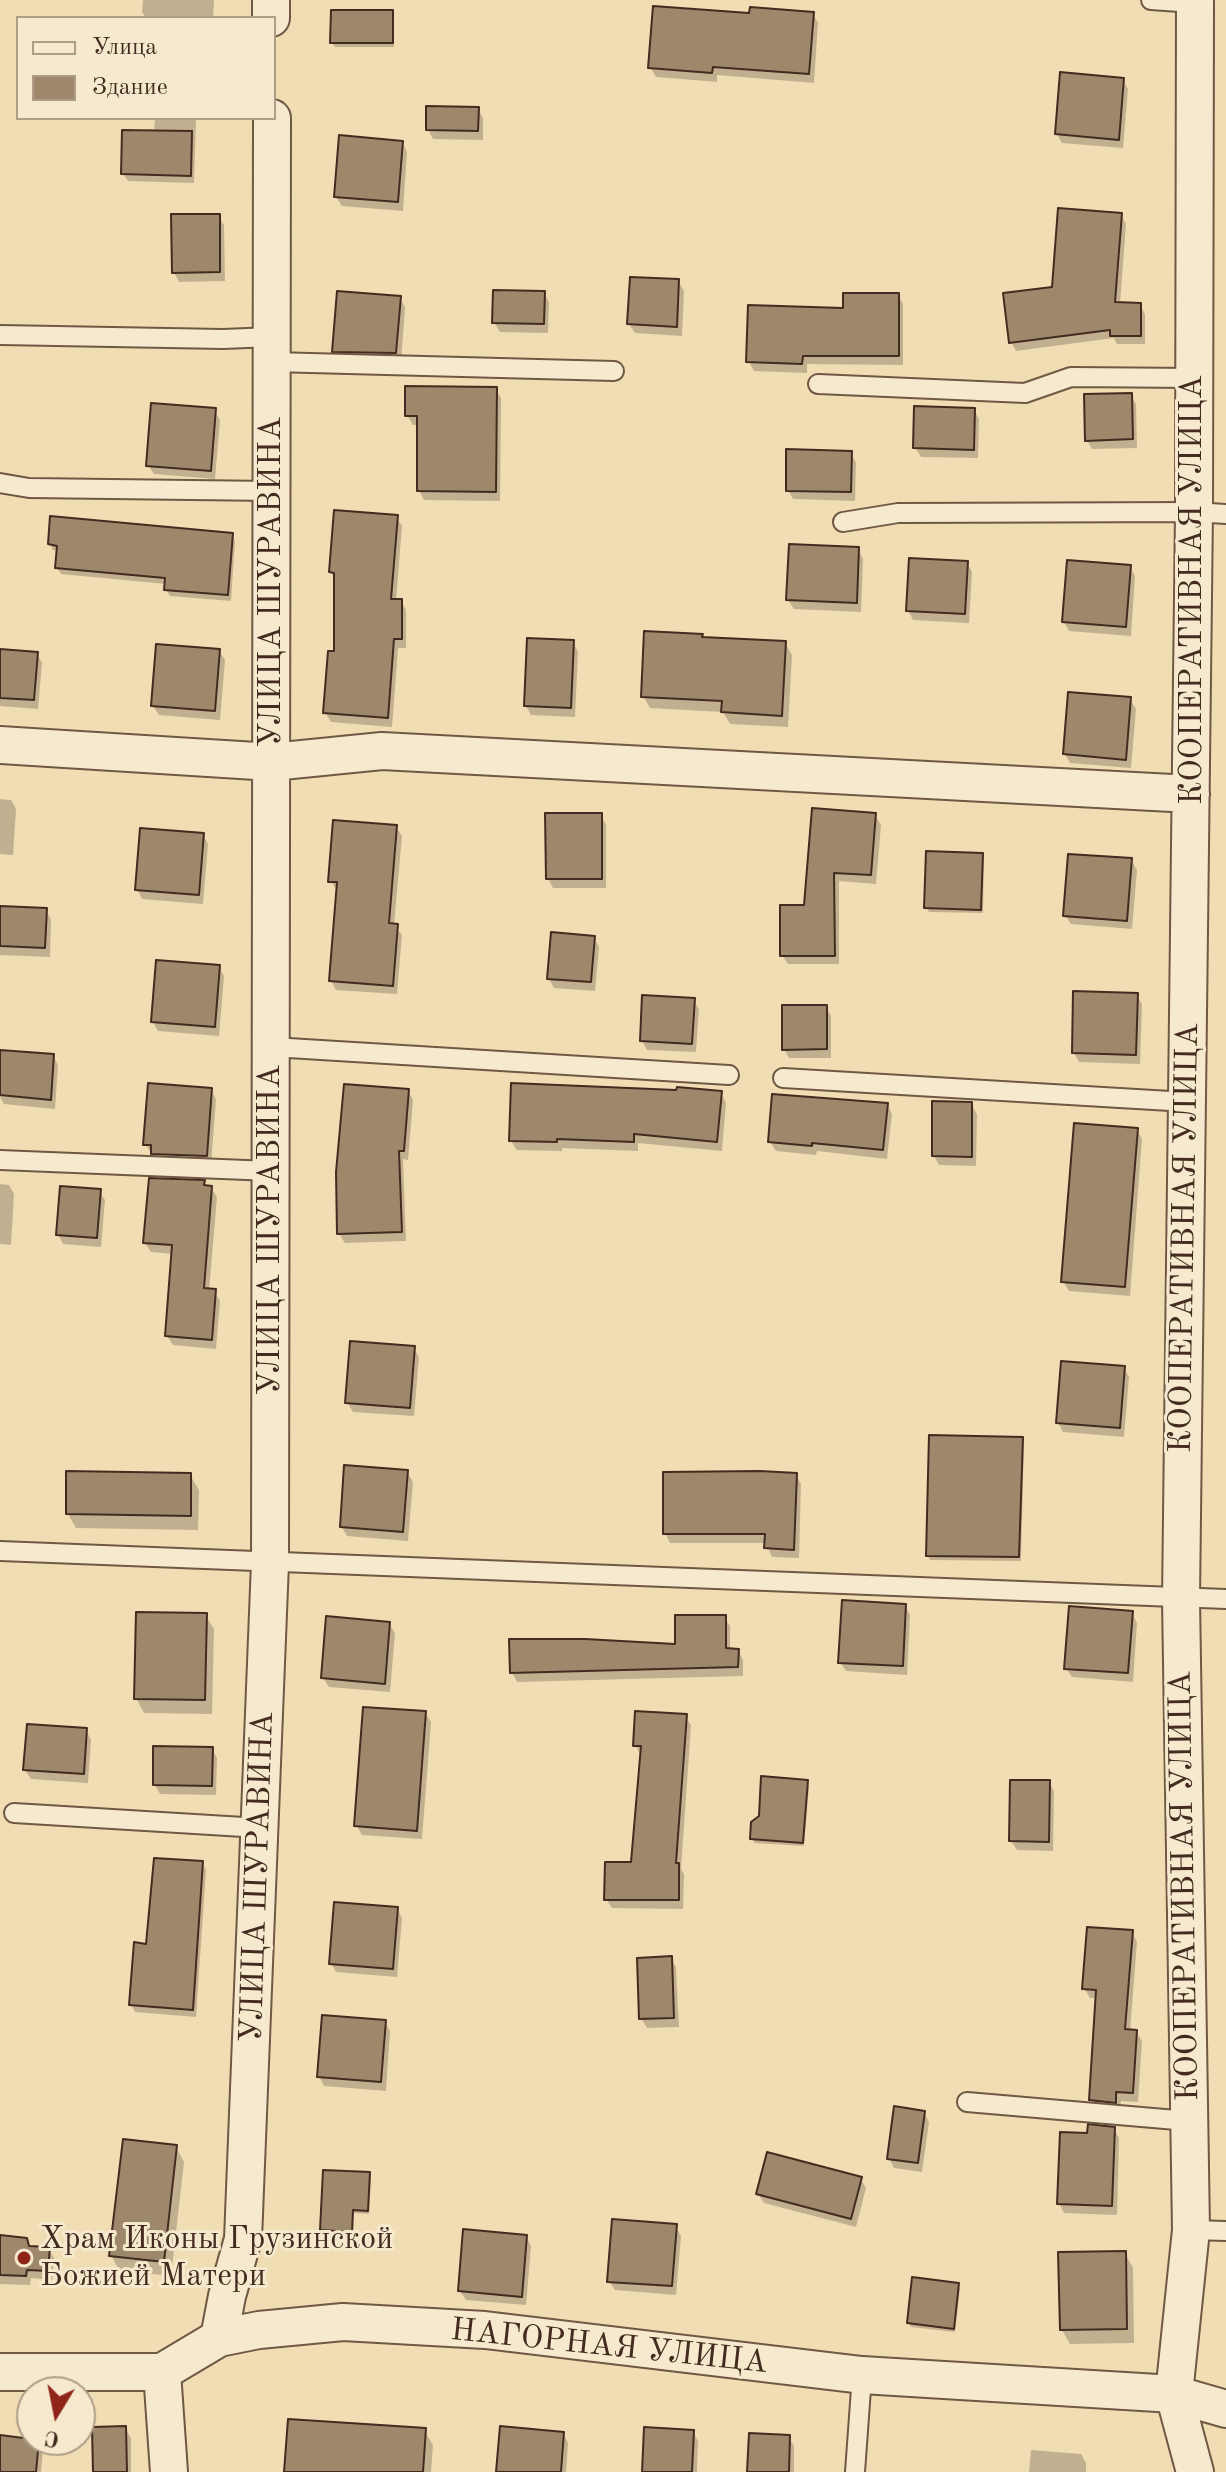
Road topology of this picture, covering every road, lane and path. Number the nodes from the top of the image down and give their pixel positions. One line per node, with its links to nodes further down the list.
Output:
1 (1151, 0): 2 (lane)
2 (1194, 1): 7 (street, КООПЕРАТИВНАЯ УЛИЦА)
3 (272, 120): 5 (street, УЛИЦА ШУРАВИНА)
4 (0, 335): 5 (lane)
5 (272, 350): 6 (lane); 10 (street, УЛИЦА ШУРАВИНА)
6 (614, 371)
7 (1194, 378): 8 (lane); 11 (street, КООПЕРАТИВНАЯ УЛИЦА)
8 (818, 384)
9 (0, 483): 10 (lane)
10 (272, 491): 14 (street, УЛИЦА ШУРАВИНА)
11 (1210, 513): 12 (lane); 15 (street, КООПЕРАТИВНАЯ УЛИЦА)
12 (843, 522)
13 (0, 745): 14 (street)
14 (272, 762): 15 (street); 16 (street, УЛИЦА ШУРАВИНА)
15 (1191, 794): 19 (street, КООПЕРАТИВНАЯ УЛИЦА)
16 (272, 1047): 17 (lane); 21 (street, УЛИЦА ШУРАВИНА)
17 (729, 1075)
18 (783, 1078): 19 (lane)
19 (1187, 1102): 24 (street, КООПЕРАТИВНАЯ УЛИЦА)
20 (0, 1160): 21 (lane)
21 (271, 1171): 23 (street, УЛИЦА ШУРАВИНА)
22 (0, 1551): 23 (lane)
23 (270, 1563): 24 (lane); 27 (street, УЛИЦА ШУРАВИНА)
24 (1181, 1599): 25 (lane); 29 (street, КООПЕРАТИВНАЯ УЛИЦА)
25 (1226, 1599)
26 (14, 1813): 27 (lane)
27 (260, 1828): 32 (street, УЛИЦА ШУРАВИНА)
28 (967, 2102): 29 (lane)
29 (1188, 2121): 30 (street, КООПЕРАТИВНАЯ УЛИЦА)
30 (1191, 2230): 31 (lane); 36 (street, КООПЕРАТИВНАЯ УЛИЦА)
31 (1226, 2231)
32 (219, 2338): 34 (street, НАГОРНАЯ УЛИЦА); 35 (street, НАГОРНАЯ УЛИЦА)
33 (0, 2372): 34 (street)
34 (162, 2372): 38 (street)
35 (862, 2375): 36 (street, НАГОРНАЯ УЛИЦА); 39 (lane)
36 (1174, 2394): 37 (street, НАГОРНАЯ УЛИЦА); 40 (street, КООПЕРАТИВНАЯ УЛИЦА)
37 (1226, 2409)
38 (169, 2472)
39 (855, 2472)
40 (1195, 2472)

